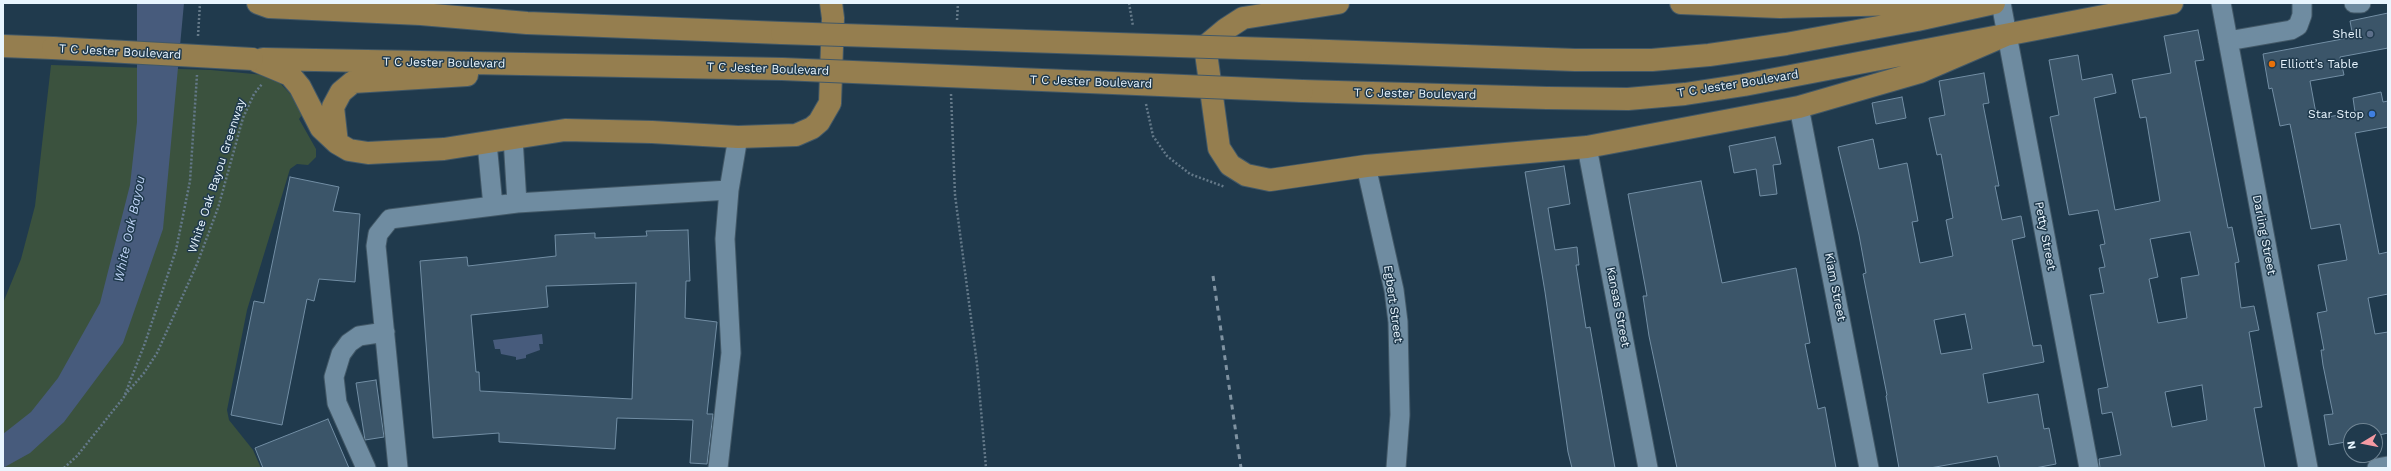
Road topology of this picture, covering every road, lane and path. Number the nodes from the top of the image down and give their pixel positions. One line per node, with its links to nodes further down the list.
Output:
1 (200, 3): 21 (path)
2 (258, 3): 18 (main road)
3 (465, 3): 18 (main road)
4 (831, 3): 30 (main road)
5 (958, 3): 19 (path)
6 (1338, 3): 17 (main road)
7 (1682, 3): 16 (main road)
8 (1940, 3): 16 (main road)
9 (1994, 3): 18 (main road, bridge)
10 (2001, 3): 20 (street, Petty Street)
11 (2172, 3): 20 (main road, T C Jester Boulevard)
12 (2220, 3): 22 (street, Darling Street)
13 (2302, 3): 22 (street)
14 (2354, 3): 15 (street)
15 (2362, 3)
16 (1780, 5)
17 (1257, 9): 35 (main road)
18 (527, 23)
19 (956, 25)
20 (2006, 35): 25 (main road, T C Jester Boulevard, bridge); 29 (main road); 50 (street, Petty Street)
21 (198, 40)
22 (2228, 41): 51 (street, Darling Street)
23 (3, 46): 24 (main road, T C Jester Boulevard, bridge)
24 (252, 59): 25 (main road, T C Jester Boulevard); 26 (main road)
25 (540, 65): 32 (main road)
26 (275, 68): 32 (main road); 40 (path, White Oak Bayou Greenway)
27 (197, 69): 40 (path, White Oak Bayou Greenway)
28 (951, 92): 46 (path)
29 (1799, 107): 34 (main road); 49 (street, Kiam Street)
30 (738, 137): 31 (main road); 36 (street)
31 (513, 138): 33 (main road); 37 (street)
32 (336, 143): 33 (main road)
33 (487, 143): 38 (street)
34 (1587, 147): 35 (main road); 48 (street, Kansas Street)
35 (1366, 166): 47 (street, Egbert Street)
36 (729, 190): 37 (street); 45 (street)
37 (517, 203): 38 (street)
38 (493, 206): 39 (street)
39 (385, 332): 43 (street); 44 (street)
40 (124, 397): 42 (path, White Oak Bayou Greenway)
41 (2388, 466): 52 (street)
42 (64, 468)
43 (366, 468)
44 (398, 468)
45 (718, 468)
46 (986, 468)
47 (1396, 468)
48 (1648, 468)
49 (1869, 468)
50 (2089, 468)
51 (2308, 468)
52 (2377, 468)

